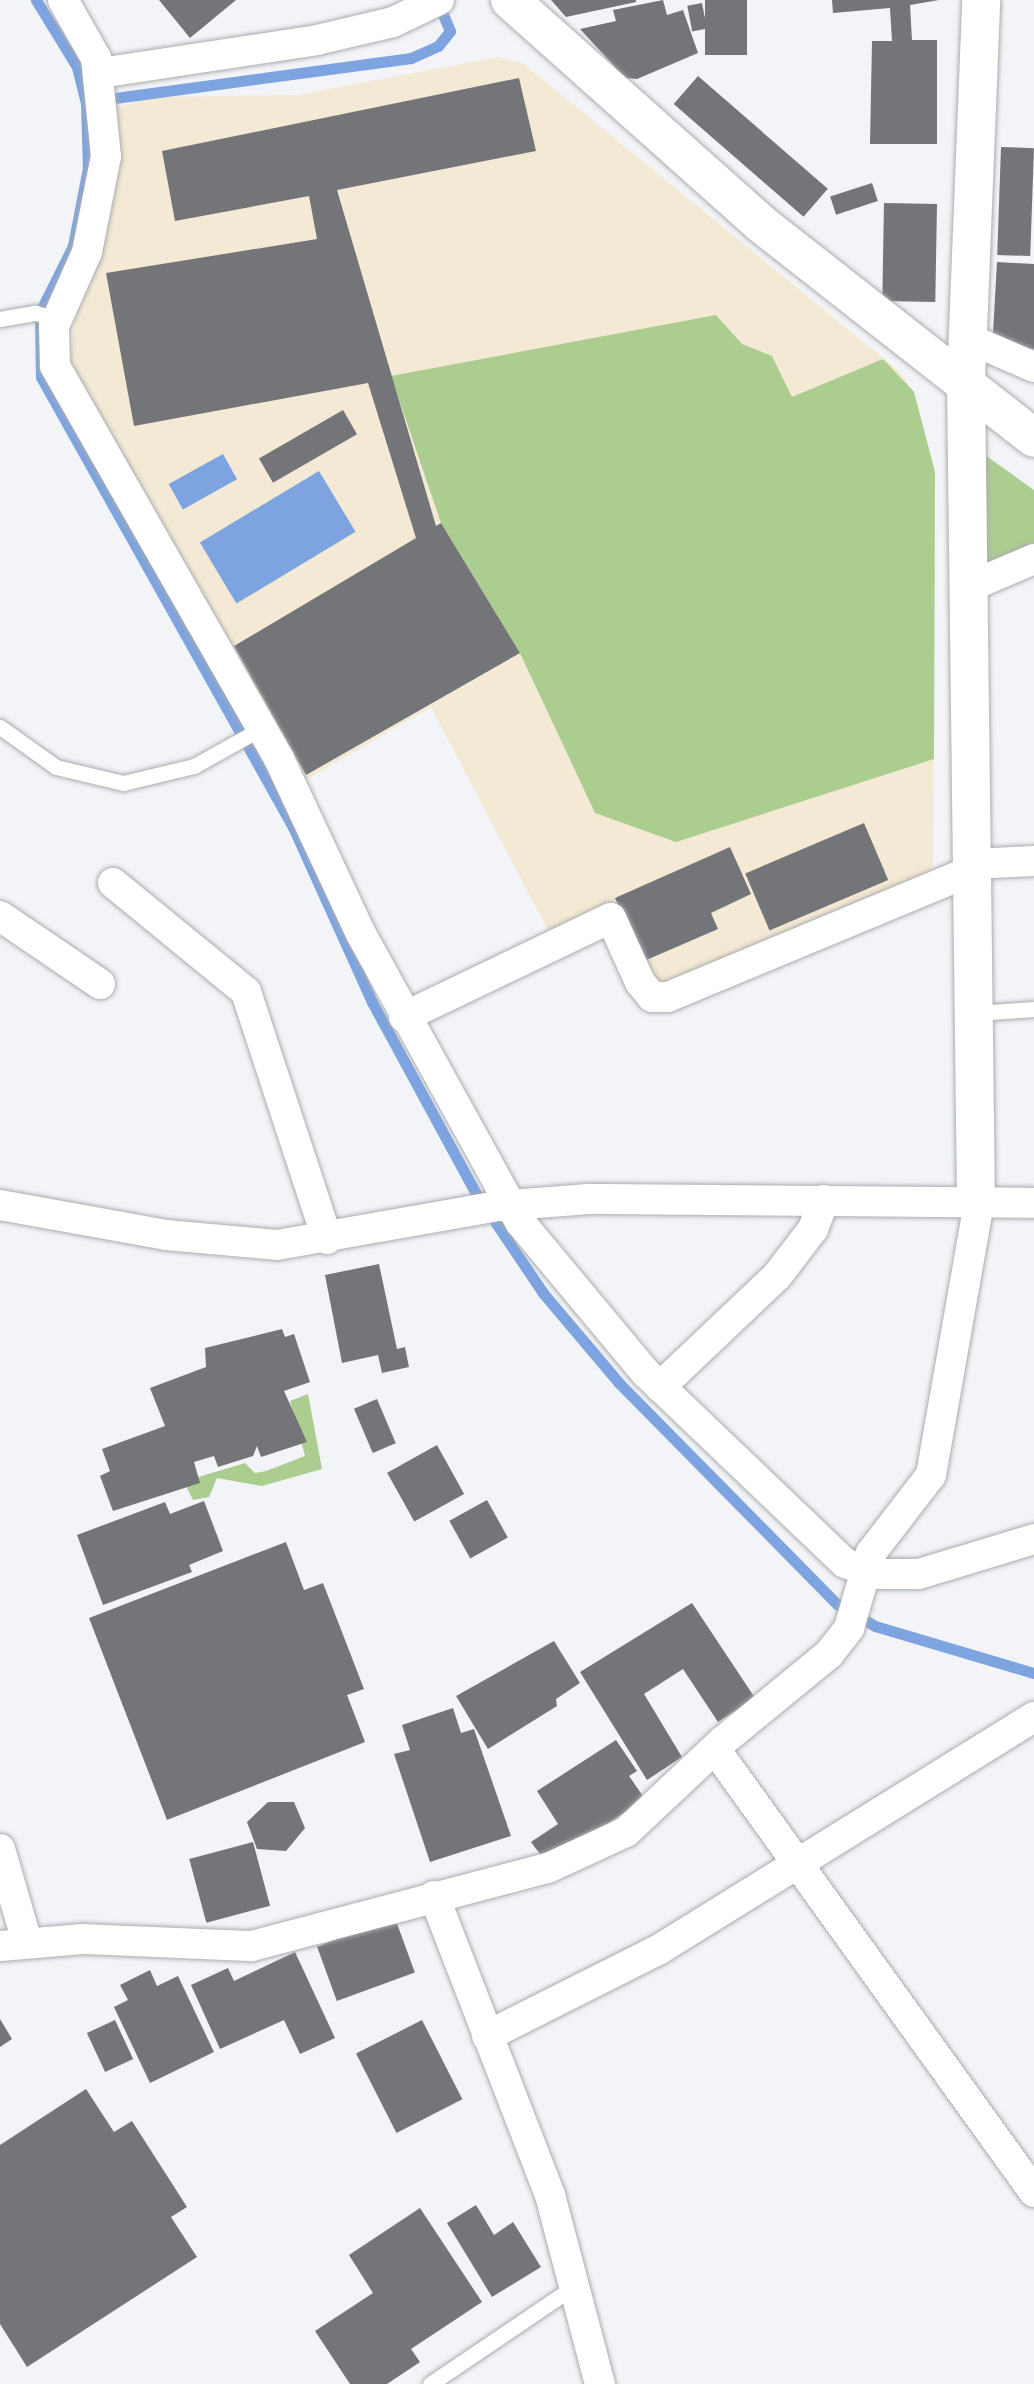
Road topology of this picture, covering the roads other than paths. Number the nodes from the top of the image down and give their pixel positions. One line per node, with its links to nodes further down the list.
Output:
1 (64, 0): 5 (street)
2 (439, 0): 5 (street)
3 (510, 0): 10 (street)
4 (981, 0): 8 (street)
5 (100, 74): 6 (street)
6 (56, 318): 7 (lane); 15 (street)
7 (0, 319)
8 (967, 338): 9 (street); 10 (street)
9 (1034, 367)
10 (966, 388): 11 (street); 13 (street)
11 (1034, 438)
12 (1034, 560): 13 (street)
13 (966, 588): 17 (street)
14 (0, 727): 15 (lane)
15 (262, 728): 23 (street)
16 (1034, 861): 17 (street)
17 (970, 868): 22 (street); 23 (street)
18 (114, 884): 29 (street)
19 (0, 916): 20 (street)
20 (100, 984)
21 (1034, 1010): 22 (lane)
22 (972, 1013): 25 (street)
23 (404, 1017): 28 (street)
24 (824, 1200): 25 (street); 28 (street); 30 (street)
25 (978, 1202): 26 (street); 32 (street)
26 (1034, 1203)
27 (0, 1205): 29 (street)
28 (493, 1207): 29 (street); 30 (street)
29 (327, 1239)
30 (660, 1387): 32 (street)
31 (1034, 1539): 32 (street)
32 (868, 1573): 34 (street)
33 (1034, 1717): 36 (street)
34 (715, 1749): 36 (street); 37 (street)
35 (0, 1849): 38 (street)
36 (793, 1866): 39 (street); 40 (street)
37 (434, 1896): 38 (street); 39 (street)
38 (14, 1944)
39 (487, 2036): 41 (street)
40 (1034, 2192)
41 (575, 2286): 42 (lane); 43 (street)
42 (430, 2384)
43 (600, 2384)

